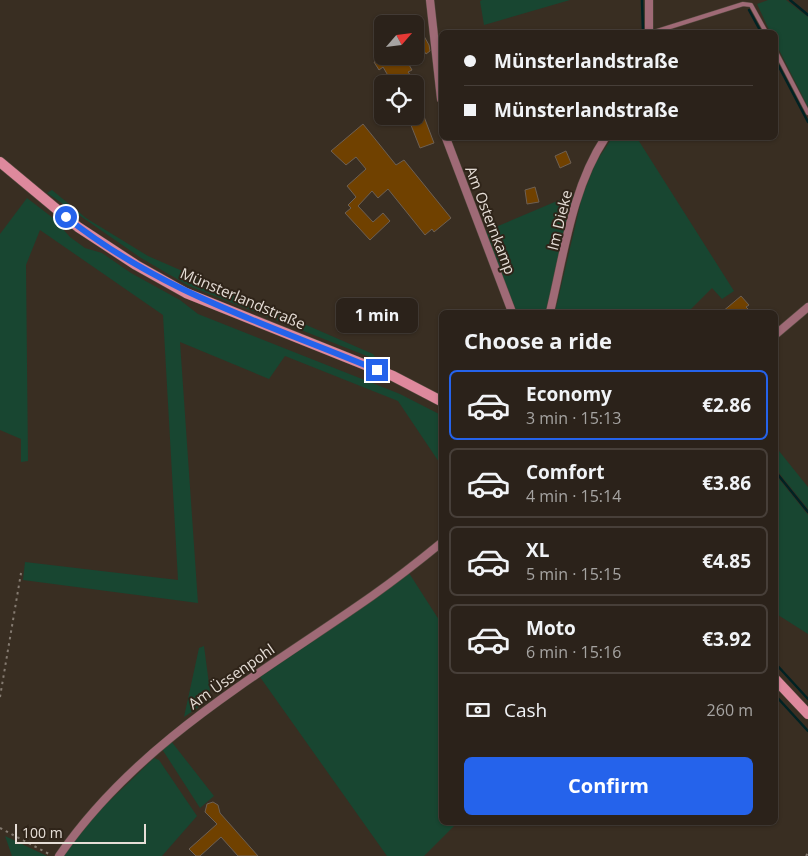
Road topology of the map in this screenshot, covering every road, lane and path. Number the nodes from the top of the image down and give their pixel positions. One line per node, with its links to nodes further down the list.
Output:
1 (430, 0): 7 (street)
2 (648, 0): 3 (street)
3 (649, 30)
4 (660, 30): 5 (lane)
5 (765, 30)
6 (778, 56): 8 (lane)
7 (439, 81)
8 (808, 113)
9 (447, 140): 13 (street, Am Osternkamp)
10 (604, 140): 14 (street, Im Dieke)
11 (0, 162): 16 (main road, Münsterlandstraße)
12 (808, 306): 15 (street)
13 (511, 310)
14 (550, 310)
15 (778, 332)
16 (439, 400)
17 (439, 544): 25 (street, Am Üssenpohl)
18 (21, 573): 20 (path)
19 (778, 682): 21 (main road)
20 (0, 697)
21 (808, 714)
22 (0, 828): 24 (path)
23 (808, 853): 26 (path)
24 (53, 856)
25 (59, 856)
26 (806, 856)

